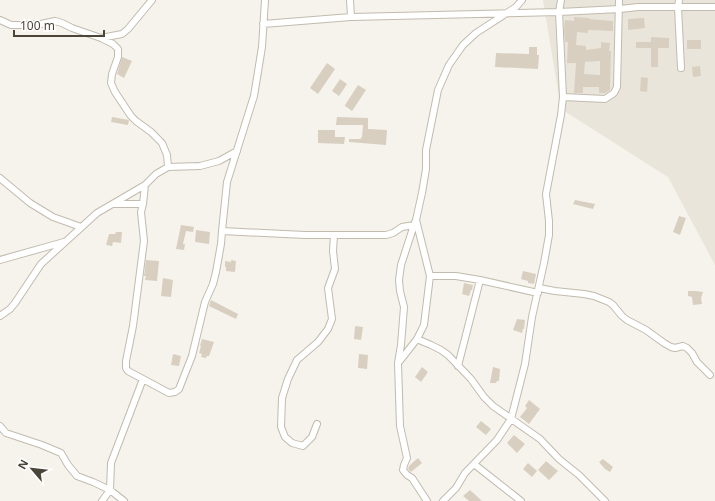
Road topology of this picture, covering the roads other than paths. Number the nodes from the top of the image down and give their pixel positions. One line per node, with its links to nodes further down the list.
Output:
1 (152, 0): 16 (street)
2 (265, 0): 15 (street)
3 (350, 0): 13 (street)
4 (522, 0): 12 (street)
5 (561, 0): 11 (street)
6 (619, 0): 10 (street)
7 (679, 0): 8 (street)
8 (678, 7): 9 (street); 10 (street); 17 (street)
9 (715, 7)
10 (620, 9): 11 (street); 18 (street)
11 (559, 12): 12 (street); 18 (street)
12 (507, 13): 13 (street); 25 (street)
13 (351, 17): 15 (street)
14 (0, 20): 16 (street)
15 (264, 24): 19 (street)
16 (101, 38): 20 (street)
17 (681, 68)
18 (563, 97): 33 (street)
19 (237, 151): 20 (street); 27 (street)
20 (168, 167): 22 (street)
21 (0, 178): 26 (street)
22 (145, 185): 23 (street); 24 (street)
23 (114, 204): 24 (street); 26 (street)
24 (143, 204): 39 (street)
25 (415, 222): 28 (street); 31 (street); 36 (street)
26 (81, 227): 29 (street)
27 (222, 231): 28 (street); 39 (street)
28 (334, 235): 41 (street)
29 (65, 242): 30 (street); 34 (street)
30 (0, 260)
31 (430, 276): 32 (street); 35 (street)
32 (480, 280): 33 (street); 37 (street)
33 (538, 291): 38 (street); 40 (street)
34 (0, 316)
35 (417, 339): 36 (street); 37 (street)
36 (398, 363): 48 (street)
37 (458, 366): 40 (street)
38 (710, 375)
39 (143, 379): 44 (street)
40 (511, 419): 43 (street); 51 (street)
41 (317, 424)
42 (0, 426): 44 (street)
43 (474, 464): 49 (street); 50 (street)
44 (110, 490): 45 (street); 46 (street); 47 (street)
45 (102, 501)
46 (114, 501)
47 (124, 501)
48 (427, 501)
49 (443, 501)
50 (521, 501)
51 (605, 501)

